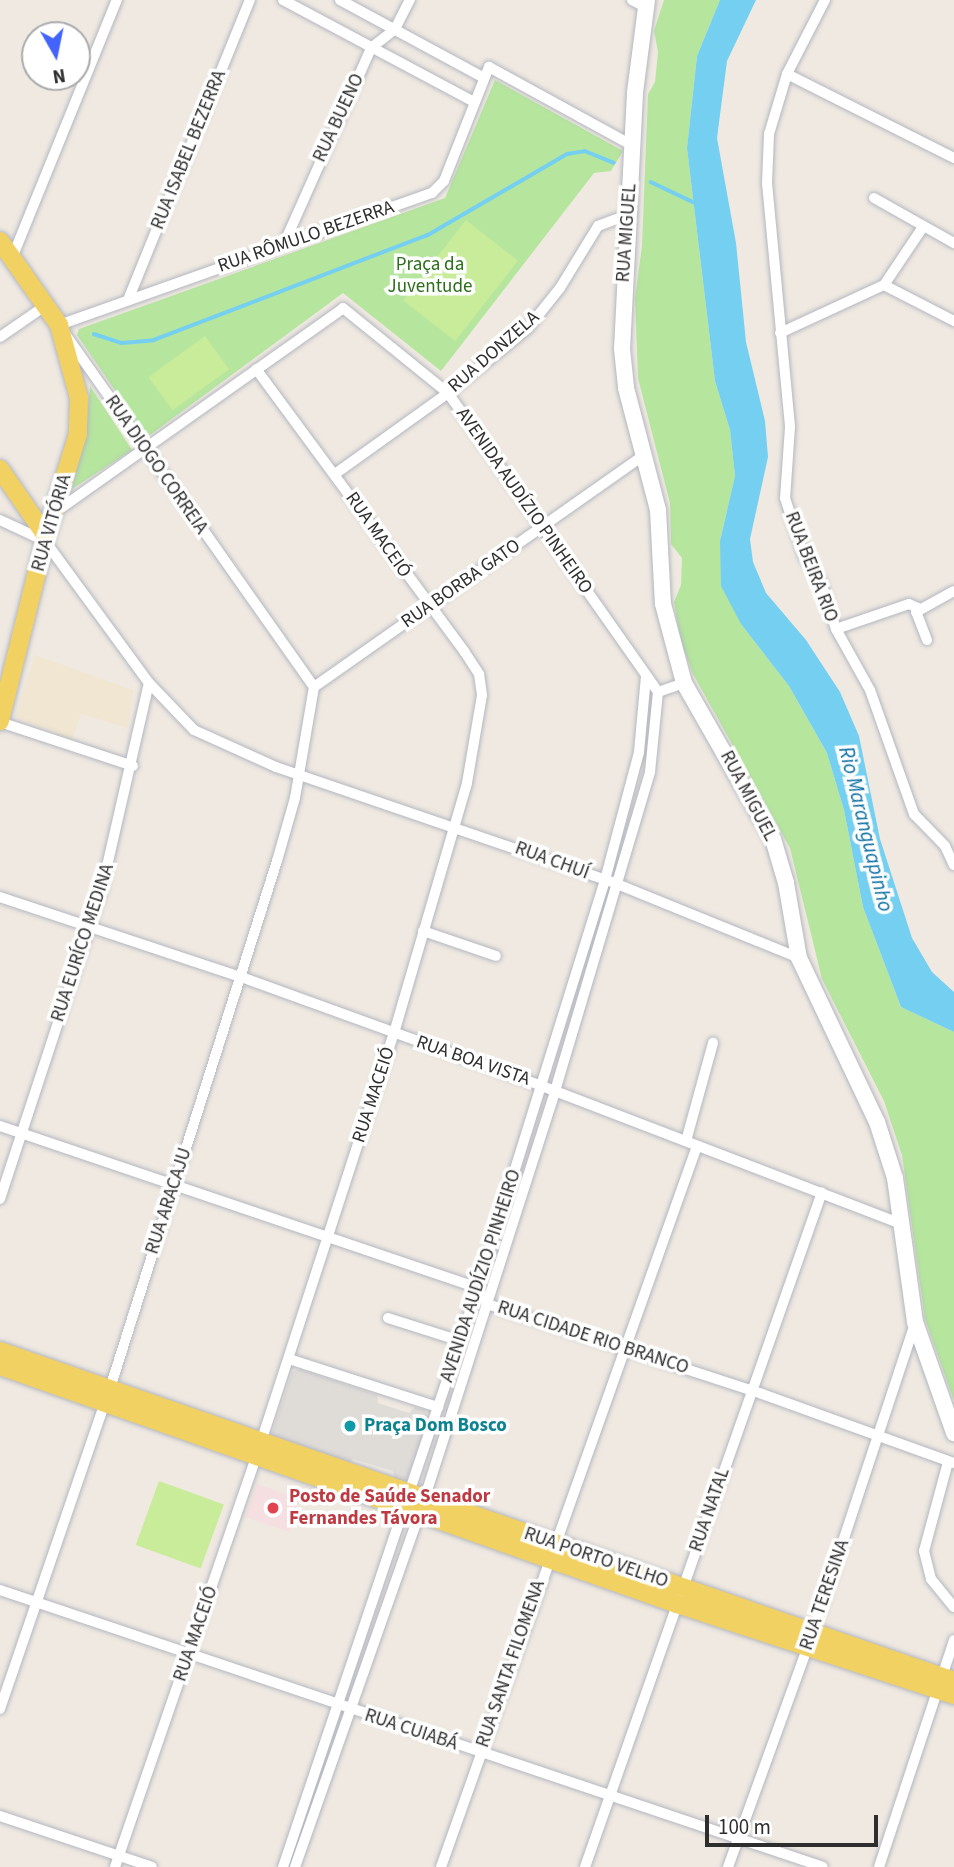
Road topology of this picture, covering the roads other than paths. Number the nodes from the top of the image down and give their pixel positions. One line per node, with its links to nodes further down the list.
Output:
1 (117, 0): 21 (street)
2 (250, 0): 23 (street, RUA ISABEL BEZERRA)
3 (283, 0): 9 (street)
4 (340, 0): 8 (street)
5 (410, 0): 8 (street, RUA BUENO)
6 (825, 0): 10 (street, RUA BEIRA RIO)
7 (641, 2): 13 (main road)
8 (395, 29): 9 (street, RUA BUENO); 11 (street)
9 (371, 48): 12 (street); 20 (street, RUA BUENO)
10 (787, 74): 14 (street); 27 (street, RUA BEIRA RIO)
11 (484, 78): 12 (street, RUA RÔMULO BEZERRA); 13 (street)
12 (474, 102): 20 (street, RUA RÔMULO BEZERRA)
13 (633, 146): 16 (main road, RUA MIGUEL)
14 (954, 158)
15 (874, 198): 17 (street)
16 (630, 214): 30 (street, RUA DONZELA); 32 (main road, RUA MIGUEL)
17 (923, 227): 19 (street); 22 (street)
18 (0, 241): 21 (main road, RUA DIOGO CORREIA)
19 (954, 243)
20 (283, 246): 23 (street, RUA RÔMULO BEZERRA)
21 (12, 258): 24 (main road, RUA DIOGO CORREIA)
22 (884, 285): 25 (street); 27 (street)
23 (128, 300): 26 (street, RUA RÔMULO BEZERRA)
24 (44, 306): 26 (main road, RUA DIOGO CORREIA); 28 (street)
25 (954, 321)
26 (59, 325): 31 (street, RUA DIOGO CORREIA); 35 (main road, RUA VITÓRIA)
27 (780, 333): 42 (street, RUA BEIRA RIO)
28 (0, 337)
29 (257, 369): 30 (street, AVENIDA AUDÍZIO PINHEIRO); 31 (street); 34 (street, RUA MACEIÓ)
30 (448, 393): 34 (street, RUA DONZELA); 37 (street, AVENIDA AUDÍZIO PINHEIRO)
31 (144, 452): 35 (street); 48 (street, RUA DIOGO CORREIA)
32 (641, 457): 37 (street, RUA BORBA GATO); 47 (main road, RUA MIGUEL)
33 (0, 468): 38 (main road)
34 (335, 474): 40 (street, RUA MACEIÓ)
35 (54, 513): 38 (main road, RUA VITÓRIA)
36 (0, 520): 38 (street)
37 (543, 526): 40 (street, RUA BORBA GATO); 45 (street, AVENIDA AUDÍZIO PINHEIRO)
38 (45, 539): 44 (main road, RUA VITÓRIA); 46 (street, RUA CHUÍ)
39 (954, 591): 41 (street)
40 (429, 608): 48 (street, RUA BORBA GATO); 53 (street, RUA MACEIÓ)
41 (918, 608): 42 (street); 43 (street)
42 (835, 629): 54 (street, RUA BEIRA RIO)
43 (927, 640)
44 (7, 673): 50 (main road, RUA VITÓRIA)
45 (646, 677): 49 (street, AVENIDA AUDÍZIO PINHEIRO); 55 (street, AVENIDA AUDÍZIO PINHEIRO)
46 (149, 683): 51 (street, RUA EURÍCO MEDINA); 52 (street, RUA CHUÍ)
47 (684, 683): 49 (street); 61 (main road, RUA MIGUEL)
48 (314, 687): 52 (street, RUA ARACAJU)
49 (658, 692): 56 (street, AVENIDA AUDÍZIO PINHEIRO)
50 (0, 722): 51 (street)
51 (133, 766): 58 (street, RUA EURÍCO MEDINA)
52 (300, 775): 53 (street, RUA CHUÍ); 62 (street, RUA ARACAJU)
53 (454, 827): 55 (street, RUA CHUÍ); 59 (street, RUA MACEIÓ)
54 (954, 865)
55 (605, 880): 56 (street, RUA CHUÍ); 63 (street, AVENIDA AUDÍZIO PINHEIRO)
56 (617, 884): 61 (street, RUA CHUÍ); 64 (street, AVENIDA AUDÍZIO PINHEIRO)
57 (0, 897): 58 (street, RUA BOA VISTA)
58 (89, 926): 62 (street, RUA BOA VISTA); 70 (street, RUA EURÍCO MEDINA)
59 (423, 931): 60 (street); 65 (street, RUA MACEIÓ)
60 (496, 956)
61 (799, 958): 75 (main road, RUA MIGUEL)
62 (241, 977): 65 (street, RUA BOA VISTA); 72 (street, RUA ARACAJU)
63 (566, 1008): 64 (street); 67 (street, AVENIDA AUDÍZIO PINHEIRO)
64 (579, 1013): 68 (street, AVENIDA AUDÍZIO PINHEIRO)
65 (394, 1033): 67 (street, RUA BOA VISTA); 76 (street, RUA MACEIÓ)
66 (713, 1044): 71 (street, RUA SANTA FILOMENA)
67 (542, 1086): 68 (street, RUA BOA VISTA); 77 (street, AVENIDA AUDÍZIO PINHEIRO)
68 (555, 1091): 71 (street, RUA BOA VISTA); 78 (street, AVENIDA AUDÍZIO PINHEIRO)
69 (0, 1126): 70 (street, RUA CIDADE RIO BRANCO)
70 (22, 1133): 72 (street, RUA CIDADE RIO BRANCO); 74 (street, RUA EURÍCO MEDINA)
71 (691, 1144): 73 (street, RUA BOA VISTA); 82 (street, RUA SANTA FILOMENA)
72 (174, 1184): 76 (street, RUA CIDADE RIO BRANCO); 88 (street, RUA ARACAJU)
73 (822, 1192): 75 (street, RUA BOA VISTA); 87 (street, RUA NATAL)
74 (0, 1199)
75 (901, 1224): 80 (main road, RUA MIGUEL)
76 (329, 1236): 77 (street, RUA CIDADE RIO BRANCO); 84 (street, RUA MACEIÓ)
77 (478, 1287): 78 (street, RUA CIDADE RIO BRANCO); 81 (street, AVENIDA AUDÍZIO PINHEIRO)
78 (487, 1304): 82 (street, RUA CIDADE RIO BRANCO); 94 (street, AVENIDA AUDÍZIO PINHEIRO)
79 (388, 1318): 81 (street)
80 (915, 1322): 90 (main road, RUA MIGUEL); 91 (street, RUA TERESINA)
81 (460, 1341): 89 (street, AVENIDA AUDÍZIO PINHEIRO)
82 (626, 1348): 87 (street, RUA CIDADE RIO BRANCO); 95 (street, RUA SANTA FILOMENA)
83 (0, 1352): 86 (main road, RUA PORTO VELHO)
84 (289, 1359): 89 (street); 92 (street, RUA MACEIÓ)
85 (0, 1366): 86 (main road, RUA PORTO VELHO)
86 (24, 1367): 88 (main road, RUA PORTO VELHO)
87 (752, 1392): 91 (street, RUA CIDADE RIO BRANCO); 97 (street, RUA NATAL)
88 (106, 1396): 92 (main road, RUA PORTO VELHO); 98 (street, RUA ARACAJU)
89 (438, 1407): 94 (street, AVENIDA AUDÍZIO PINHEIRO)
90 (954, 1433)
91 (880, 1436): 93 (street, RUA CIDADE RIO BRANCO); 100 (street, RUA TERESINA)
92 (259, 1449): 94 (main road, RUA PORTO VELHO); 102 (street, RUA MACEIÓ)
93 (951, 1463): 99 (street)
94 (415, 1504): 95 (main road, RUA PORTO VELHO); 103 (street, AVENIDA AUDÍZIO PINHEIRO); 104 (street, AVENIDA AUDÍZIO PINHEIRO)
95 (551, 1550): 97 (main road, RUA PORTO VELHO); 109 (street, RUA SANTA FILOMENA)
96 (0, 1590): 98 (street, RUA CUIABÁ)
97 (680, 1596): 100 (main road, RUA PORTO VELHO); 110 (street, RUA NATAL)
98 (37, 1603): 102 (street, RUA CUIABÁ); 107 (street, RUA ARACAJU)
99 (954, 1608)
100 (810, 1640): 105 (main road, RUA PORTO VELHO); 114 (street, RUA TERESINA)
101 (954, 1640): 105 (street)
102 (189, 1655): 106 (street, RUA CUIABÁ); 115 (street, RUA MACEIÓ)
103 (354, 1661): 104 (street); 106 (street, AVENIDA AUDÍZIO PINHEIRO)
104 (367, 1667): 108 (street, AVENIDA AUDÍZIO PINHEIRO)
105 (947, 1686): 123 (street)
106 (338, 1707): 108 (street, RUA CUIABÁ); 112 (street, AVENIDA AUDÍZIO PINHEIRO)
107 (0, 1709)
108 (351, 1711): 109 (street, RUA CUIABÁ); 113 (street, AVENIDA AUDÍZIO PINHEIRO)
109 (480, 1752): 110 (street, RUA CUIABÁ); 119 (street, RUA SANTA FILOMENA)
110 (609, 1795): 114 (street, RUA CUIABÁ); 120 (street, RUA NATAL)
111 (0, 1816): 115 (street)
112 (296, 1830): 113 (street); 117 (street, AVENIDA AUDÍZIO PINHEIRO)
113 (307, 1835): 118 (street, AVENIDA AUDÍZIO PINHEIRO)
114 (737, 1838): 121 (street, RUA TERESINA); 122 (street, RUA CUIABÁ)
115 (117, 1861): 116 (street)
116 (152, 1867)
117 (283, 1867)
118 (295, 1867)
119 (441, 1867)
120 (585, 1867)
121 (728, 1867)
122 (823, 1867)
123 (878, 1867)

